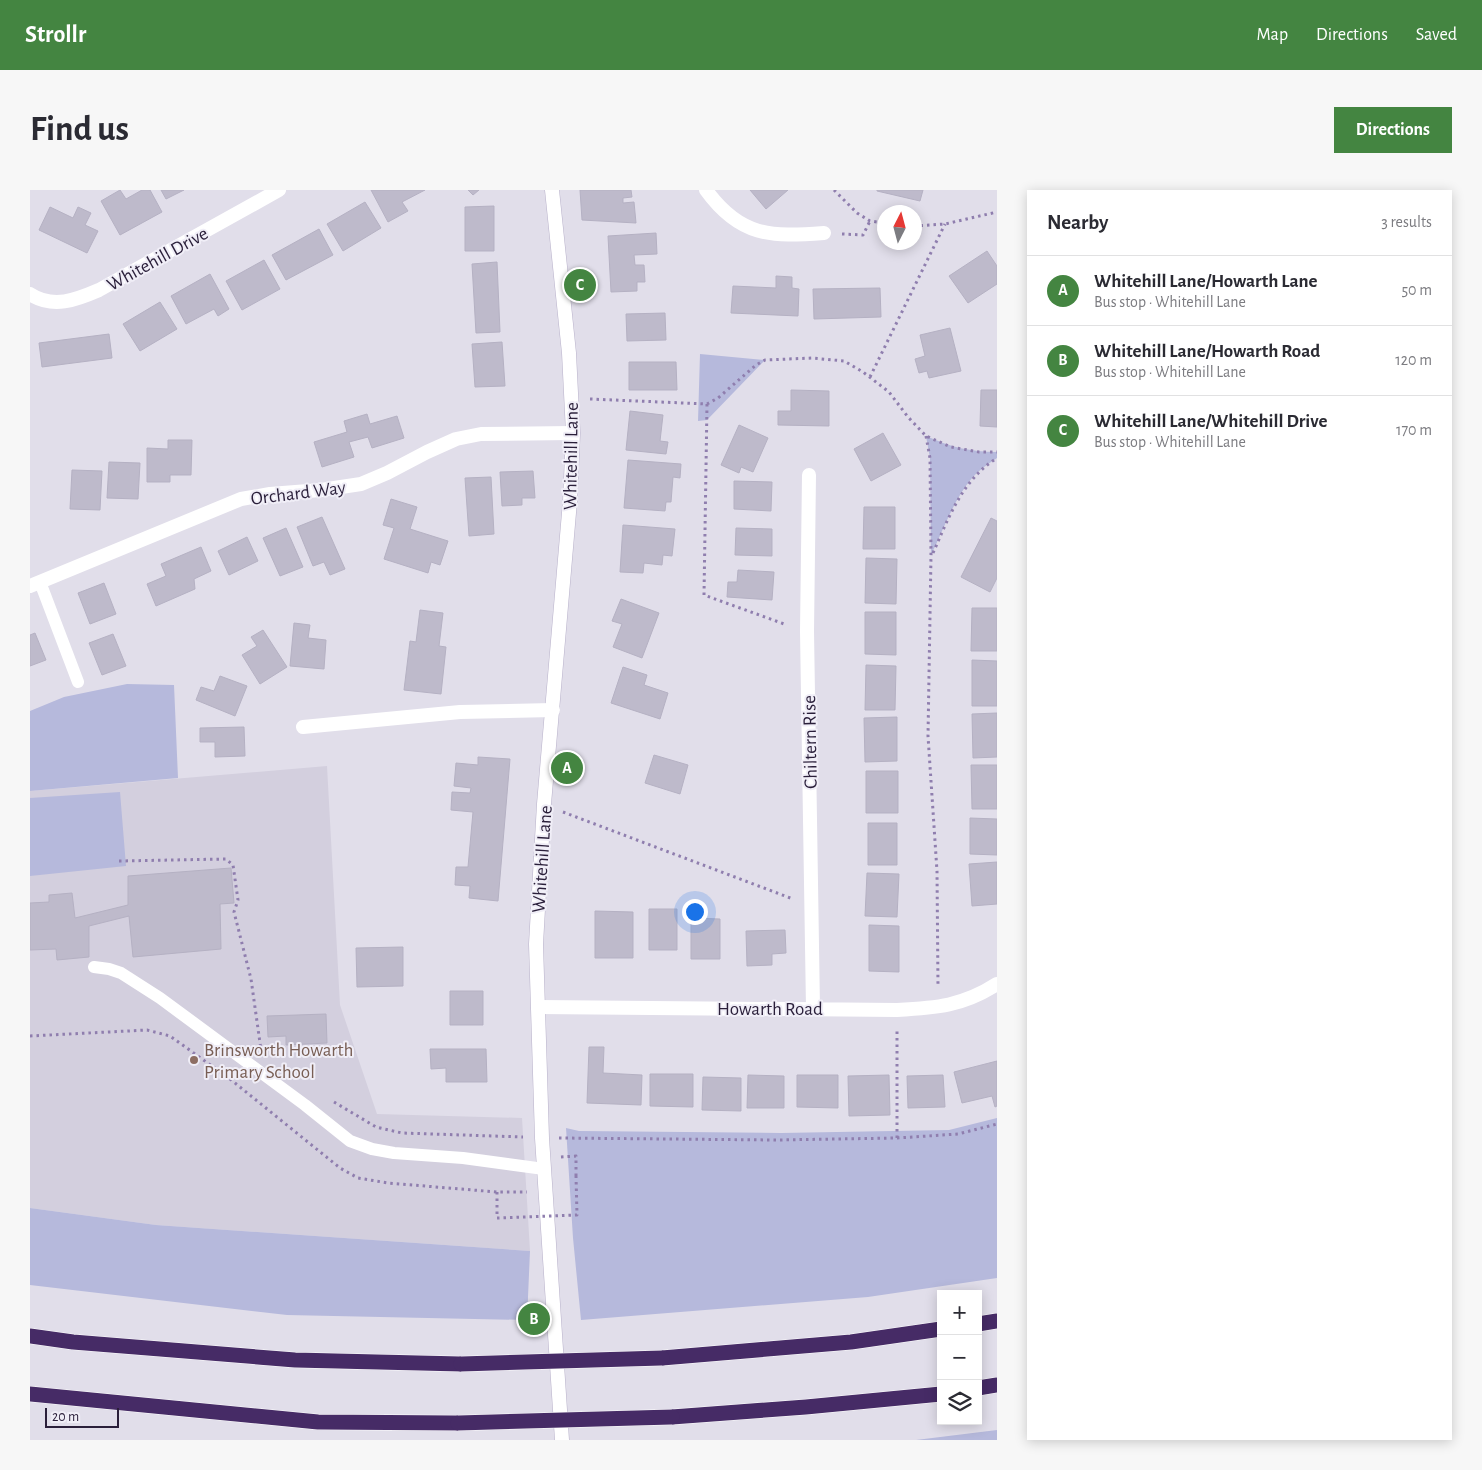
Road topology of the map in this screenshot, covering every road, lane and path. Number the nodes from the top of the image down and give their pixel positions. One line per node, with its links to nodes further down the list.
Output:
1 (279, 190): 11 (street, Whitehill Drive)
2 (552, 190): 13 (street, Whitehill Lane)
3 (706, 190): 10 (street)
4 (834, 190): 6 (path)
5 (997, 212): 8 (path)
6 (870, 221): 7 (path); 10 (path)
7 (877, 222)
8 (945, 224): 9 (path); 12 (path)
9 (922, 225)
10 (824, 233)
11 (30, 294)
12 (870, 377): 14 (path); 16 (path)
13 (572, 398): 14 (path); 15 (street, Whitehill Lane)
14 (707, 404): 22 (path)
15 (573, 433): 21 (street, Orchard Way); 24 (street, Whitehill Lane)
16 (926, 436): 17 (path); 20 (path)
17 (997, 452)
18 (997, 458): 20 (path)
19 (809, 475): 22 (street, Chiltern Rise)
20 (931, 555): 33 (path)
21 (35, 584): 23 (lane)
22 (807, 631): 28 (street, Chiltern Rise)
23 (78, 682)
24 (553, 710): 25 (street); 26 (street, Whitehill Lane)
25 (302, 727)
26 (544, 804): 28 (path); 31 (street, Whitehill Lane)
27 (119, 861): 35 (path)
28 (811, 906): 32 (street, Chiltern Rise)
29 (94, 967): 40 (lane)
30 (997, 984): 33 (street, Howarth Road)
31 (538, 1007): 32 (street, Howarth Road); 38 (street, Whitehill Lane)
32 (813, 1008): 34 (street, Howarth Road)
33 (937, 1008): 34 (street, Howarth Road)
34 (897, 1010): 39 (path)
35 (261, 1051)
36 (327, 1098): 38 (path)
37 (997, 1124): 39 (path)
38 (542, 1138): 39 (path); 40 (street, Whitehill Lane)
39 (897, 1138)
40 (544, 1163): 41 (path, bridge); 50 (street, Whitehill Lane)
41 (497, 1192)
42 (997, 1321): 43 (highway)
43 (982, 1323)
44 (937, 1330): 45 (highway, bridge)
45 (30, 1336)
46 (997, 1386): 47 (highway)
47 (982, 1388)
48 (30, 1394): 49 (highway, bridge)
49 (937, 1394)
50 (562, 1440)

